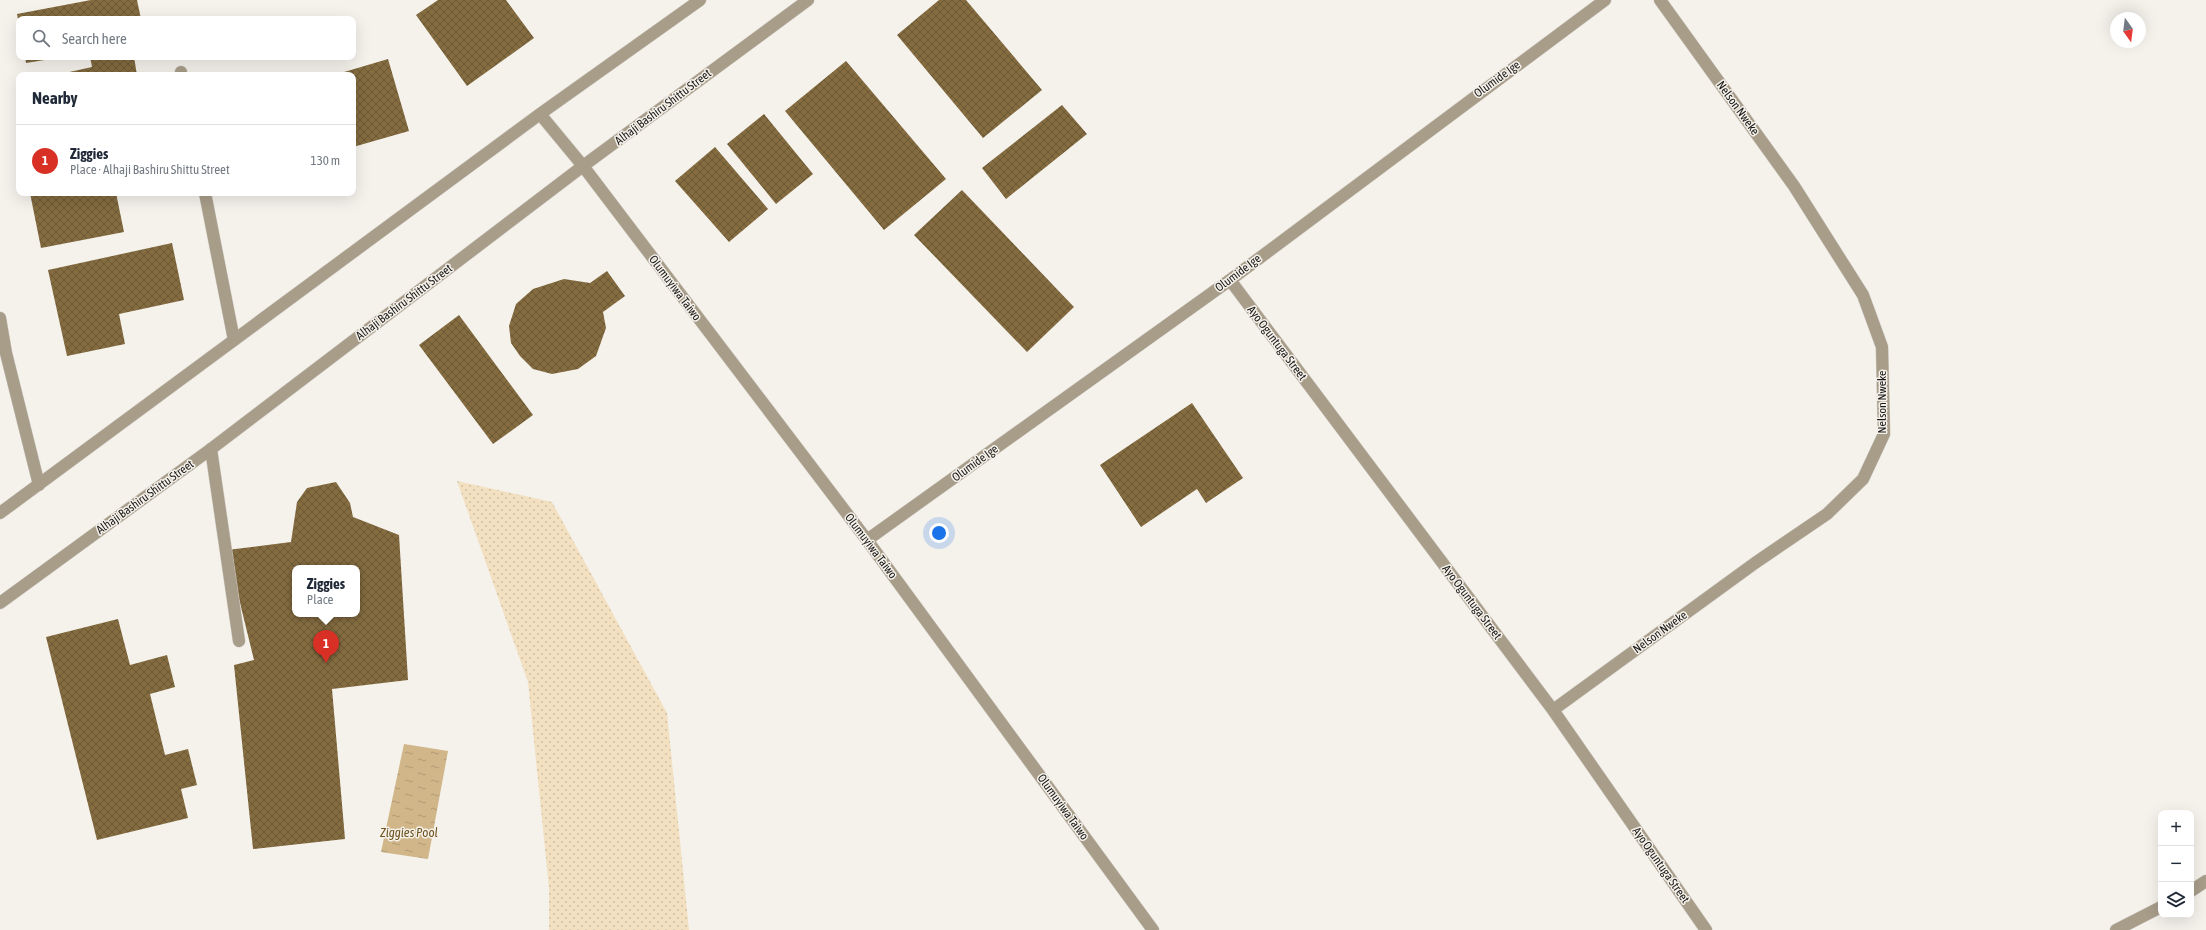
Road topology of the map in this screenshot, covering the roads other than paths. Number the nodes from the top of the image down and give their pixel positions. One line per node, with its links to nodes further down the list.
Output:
1 (700, 0): 5 (street)
2 (808, 0): 6 (street, Alhaji Bashiru Shittu Street)
3 (1604, 0): 8 (street, Olumide Ige)
4 (1660, 0): 17 (street, Nelson Nweke)
5 (540, 114): 6 (street, Olumuyiwa Taiwo); 10 (street)
6 (583, 166): 11 (street, Alhaji Bashiru Shittu Street); 14 (street, Olumuyiwa Taiwo)
7 (206, 196): 10 (street)
8 (1230, 280): 14 (street, Olumide Ige); 17 (street, Ayo Oguntuga Street)
9 (0, 318): 12 (street)
10 (234, 340): 12 (street)
11 (211, 449): 15 (street, Alhaji Bashiru Shittu Street); 16 (street)
12 (39, 485): 13 (street)
13 (0, 513)
14 (867, 540): 21 (street, Olumuyiwa Taiwo)
15 (0, 602)
16 (240, 641)
17 (1553, 710): 22 (street, Ayo Oguntuga Street)
18 (2206, 881): 19 (street)
19 (2194, 889)
20 (2158, 909): 23 (street)
21 (1154, 930)
22 (1706, 930)
23 (2116, 930)

